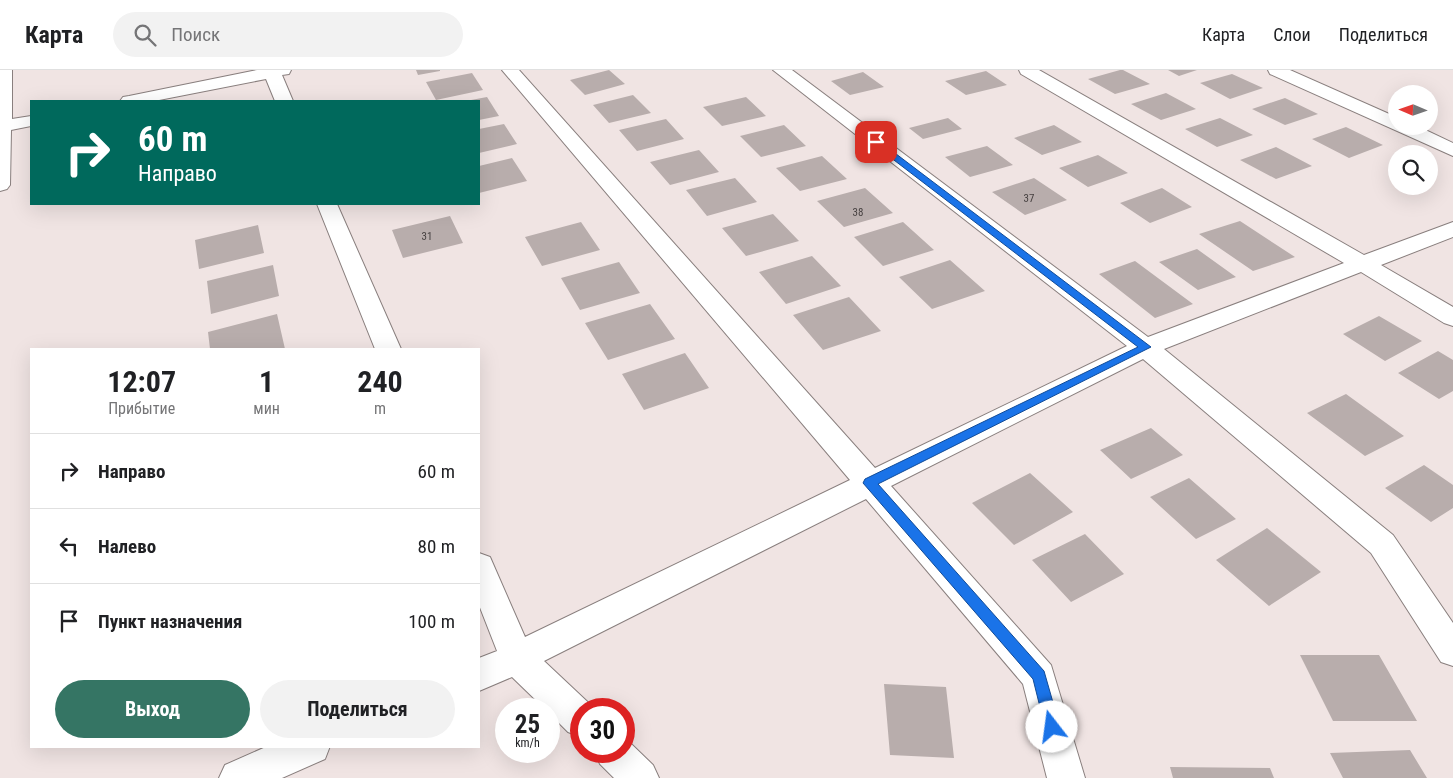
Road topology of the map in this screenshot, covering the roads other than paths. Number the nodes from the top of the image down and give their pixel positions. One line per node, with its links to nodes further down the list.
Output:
1 (4, 70): 11 (street)
2 (510, 70): 21 (street)
3 (781, 70): 19 (street)
4 (1027, 70): 17 (street)
5 (1276, 70): 9 (street)
6 (275, 71): 7 (street); 8 (street)
7 (134, 100)
8 (284, 100)
9 (1388, 120)
10 (30, 121): 11 (street)
11 (1, 127): 14 (street)
12 (1420, 135): 13 (street)
13 (1453, 150)
14 (0, 185)
15 (327, 205): 20 (street)
16 (1453, 229): 17 (street)
17 (1363, 264): 18 (street); 19 (street)
18 (1453, 318)
19 (1146, 347): 21 (street); 23 (street)
20 (388, 348)
21 (869, 483): 24 (street); 31 (street)
22 (480, 568): 24 (street)
23 (1453, 651)
24 (517, 658): 25 (street); 26 (street)
25 (480, 675)
26 (570, 709)
27 (307, 748): 29 (street)
28 (625, 763): 30 (street)
29 (238, 778)
30 (640, 778)
31 (1066, 778)

